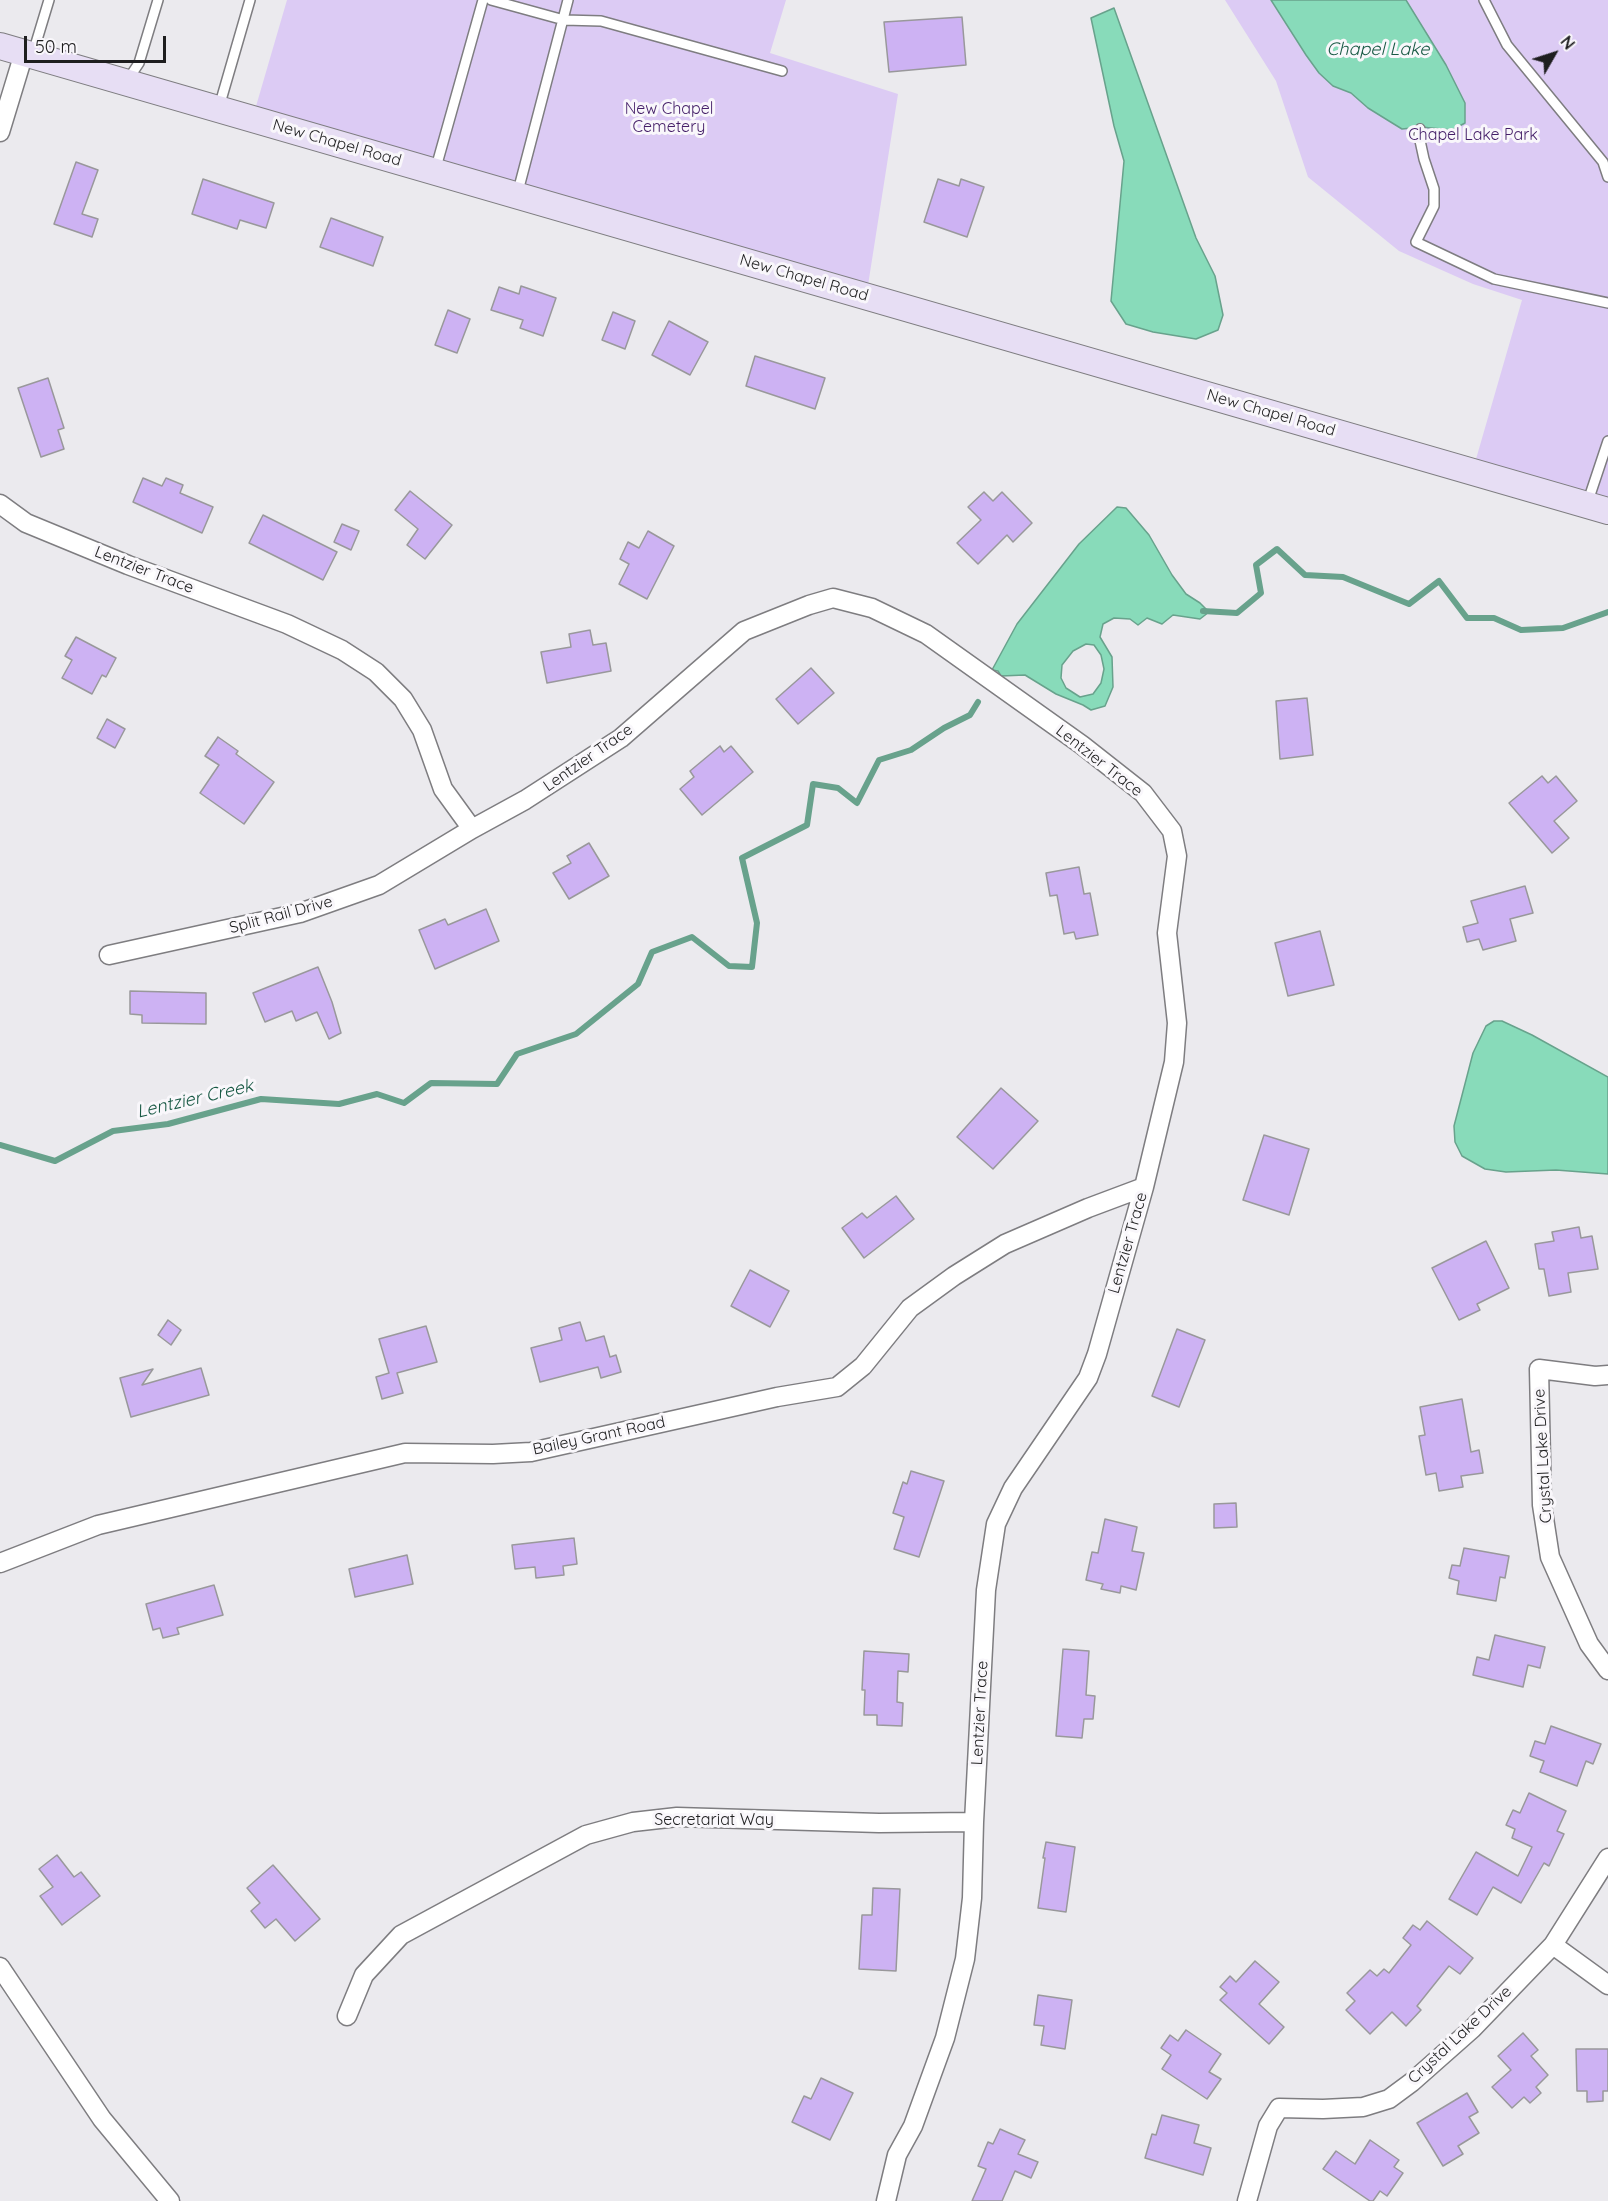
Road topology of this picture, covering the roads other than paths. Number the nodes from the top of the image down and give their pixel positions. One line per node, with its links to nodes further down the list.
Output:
1 (49, 0): 9 (lane)
2 (158, 0): 11 (lane)
3 (250, 0): 12 (lane)
4 (483, 0): 15 (lane)
5 (491, 0): 8 (lane)
6 (568, 0): 8 (lane)
7 (1484, 0): 16 (lane)
8 (564, 20): 10 (lane); 17 (lane)
9 (19, 51): 11 (street, New Chapel Road); 14 (street)
10 (782, 71)
11 (126, 82): 12 (street, New Chapel Road)
12 (218, 109): 15 (street, New Chapel Road)
13 (1420, 129): 18 (lane)
14 (0, 132)
15 (435, 172): 17 (street, New Chapel Road)
16 (1608, 177)
17 (517, 195): 21 (street, New Chapel Road)
18 (1608, 303)
19 (1608, 441): 21 (lane)
20 (0, 504): 22 (street, Lentzier Trace)
21 (1598, 508)
22 (472, 829): 23 (street, Split Rail Drive); 24 (street, Lentzier Trace)
23 (109, 955)
24 (1144, 1187): 26 (street, Bailey Grant Road); 28 (street, Lentzier Trace)
25 (1608, 1375): 27 (street, Crystal Lake Drive)
26 (0, 1563)
27 (1608, 1670)
28 (974, 1822): 33 (street, Secretariat Way); 35 (street, Lentzier Trace)
29 (1608, 1858): 30 (street, Crystal Lake Drive)
30 (1553, 1945): 32 (street); 36 (street, Crystal Lake Drive)
31 (0, 1967): 34 (street)
32 (1608, 1985)
33 (347, 2016)
34 (170, 2201)
35 (886, 2201)
36 (1247, 2201)

